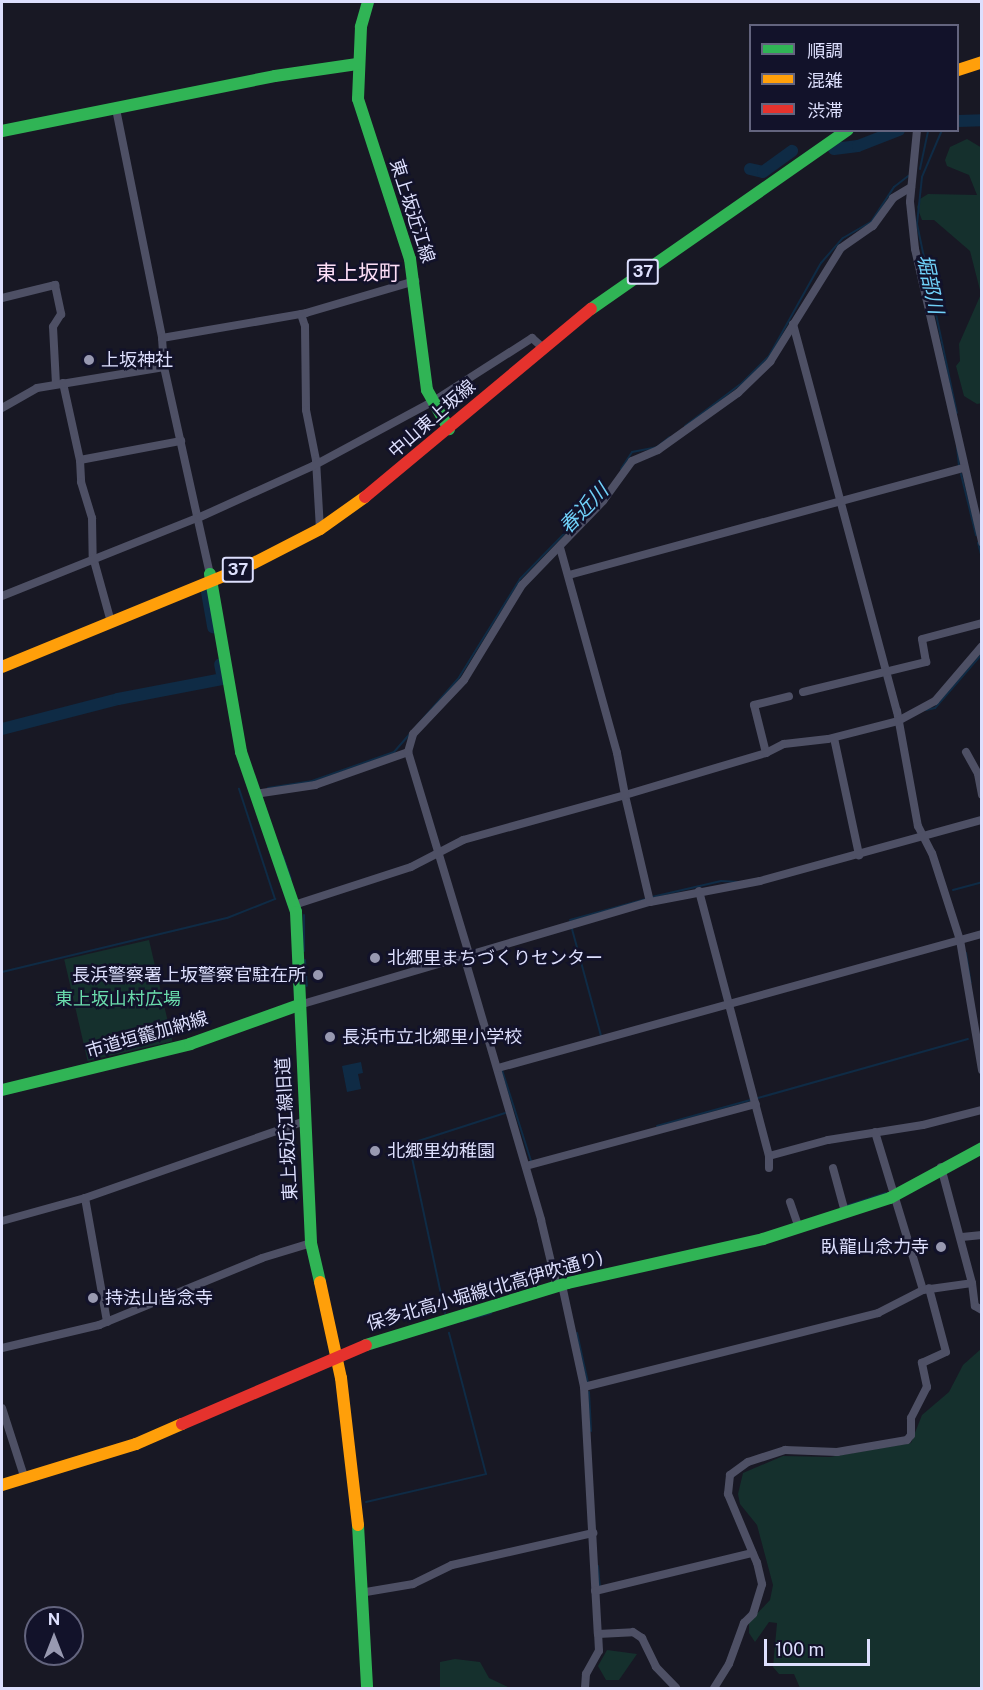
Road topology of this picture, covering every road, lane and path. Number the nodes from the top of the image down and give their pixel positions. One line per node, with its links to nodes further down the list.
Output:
1 (368, 2): 5 (street, 東上坂近江線)
2 (981, 55): 3 (street)
3 (959, 61)
4 (981, 62): 6 (street)
5 (357, 64): 7 (street); 13 (street, 東上坂近江線)
6 (959, 69)
7 (116, 109): 8 (street); 17 (street)
8 (2, 131)
9 (833, 132): 18 (street, 中山東上坂線 / 37)
10 (845, 132): 18 (street, 中山東上坂線 / 37)
11 (917, 132): 12 (street)
12 (911, 187): 16 (street); 27 (street)
13 (415, 281): 15 (street); 21 (street, 東上坂近江線)
14 (2, 298): 20 (street)
15 (301, 314): 17 (street); 26 (street)
16 (793, 324): 28 (street); 32 (street)
17 (162, 338): 19 (street)
18 (541, 345): 21 (street); 23 (street, 中山東上坂線 / 37)
19 (164, 367): 20 (street); 24 (street)
20 (59, 384): 22 (street); 25 (street)
21 (432, 402): 23 (street, 東上坂近江線); 26 (street)
22 (2, 408)
23 (446, 426): 30 (street, 中山東上坂線 / 37)
24 (181, 441): 25 (street); 29 (street)
25 (80, 460): 33 (street)
26 (316, 465): 29 (street); 30 (street)
27 (963, 468): 28 (street); 31 (street)
28 (840, 501): 34 (street); 42 (street)
29 (200, 517): 33 (street); 35 (street)
30 (319, 526): 35 (street, 中山東上坂線 / 37)
31 (981, 542)
32 (560, 548): 34 (street); 47 (street)
33 (93, 557): 36 (street); 37 (street)
34 (569, 575): 52 (street)
35 (210, 578): 37 (street, 中山東上坂線 / 37); 51 (street, 東上坂近江線旧道)
36 (2, 596)
37 (110, 619): 40 (street, 中山東上坂線 / 37); 41 (street, 中山東上坂線 / 37)
38 (981, 623): 42 (street)
39 (981, 646): 45 (street)
40 (2, 660)
41 (2, 667)
42 (885, 672): 43 (street); 45 (street)
43 (803, 692)
44 (789, 696): 49 (street)
45 (898, 721): 46 (street); 55 (street)
46 (834, 738): 49 (street); 57 (street)
47 (408, 752): 51 (street); 56 (street)
48 (966, 752): 50 (street)
49 (766, 753): 52 (street)
50 (980, 774): 53 (street)
51 (255, 794): 60 (street, 東上坂近江線旧道)
52 (625, 795): 56 (street); 59 (street)
53 (981, 795)
54 (981, 820): 55 (street)
55 (922, 837): 57 (street); 62 (street)
56 (436, 853): 60 (street); 63 (street)
57 (859, 853): 58 (street)
58 (699, 891): 59 (street); 65 (street)
59 (650, 902): 63 (street)
60 (294, 905): 64 (street, 東上坂近江線旧道)
61 (981, 934): 62 (street)
62 (963, 939): 65 (street); 67 (street)
63 (466, 955): 64 (street); 66 (street)
64 (299, 1005): 68 (street, 市道垣籠加納線); 71 (street, 東上坂近江線旧道)
65 (728, 1005): 66 (street); 69 (street)
66 (498, 1068): 75 (street)
67 (981, 1070)
68 (2, 1090)
69 (756, 1104): 74 (street); 75 (street)
70 (981, 1110): 72 (street)
71 (305, 1121): 80 (street); 87 (street, 東上坂近江線旧道)
72 (875, 1132): 74 (street); 79 (street)
73 (981, 1148): 78 (street, 保多北高小堀線(北高伊吹通り))
74 (769, 1156): 76 (street)
75 (525, 1166): 89 (street)
76 (770, 1168)
77 (833, 1168): 82 (street)
78 (942, 1171): 79 (street, 保多北高小堀線(北高伊吹通り)); 86 (street)
79 (892, 1196): 82 (street, 保多北高小堀線(北高伊吹通り)); 90 (street)
80 (85, 1198): 83 (street); 92 (street)
81 (790, 1202): 84 (street)
82 (844, 1208): 84 (street, 保多北高小堀線(北高伊吹通り))
83 (2, 1221)
84 (799, 1228): 89 (street, 保多北高小堀線(北高伊吹通り))
85 (981, 1235): 86 (street)
86 (962, 1237): 88 (street)
87 (310, 1243): 92 (street); 94 (street, 東上坂近江線旧道)
88 (972, 1283): 90 (street); 91 (street)
89 (560, 1286): 94 (street, 保多北高小堀線(北高伊吹通り)); 95 (street)
90 (926, 1289): 95 (street); 100 (street)
91 (981, 1310)
92 (108, 1322): 93 (street)
93 (2, 1348)
94 (336, 1356): 97 (street, 保多北高小堀線(北高伊吹通り)); 102 (street, 東上坂近江線旧道)
95 (584, 1387): 99 (street)
96 (2, 1408): 97 (street)
97 (25, 1479): 98 (street, 保多北高小堀線(北高伊吹通り))
98 (2, 1485)
99 (593, 1533): 101 (street); 102 (street)
100 (752, 1553): 101 (street); 107 (street)
101 (595, 1591): 103 (street)
102 (360, 1593): 104 (street, 東上坂近江線旧道)
103 (598, 1634): 105 (street); 106 (street)
104 (367, 1689)
105 (585, 1689)
106 (676, 1689)
107 (714, 1689)

